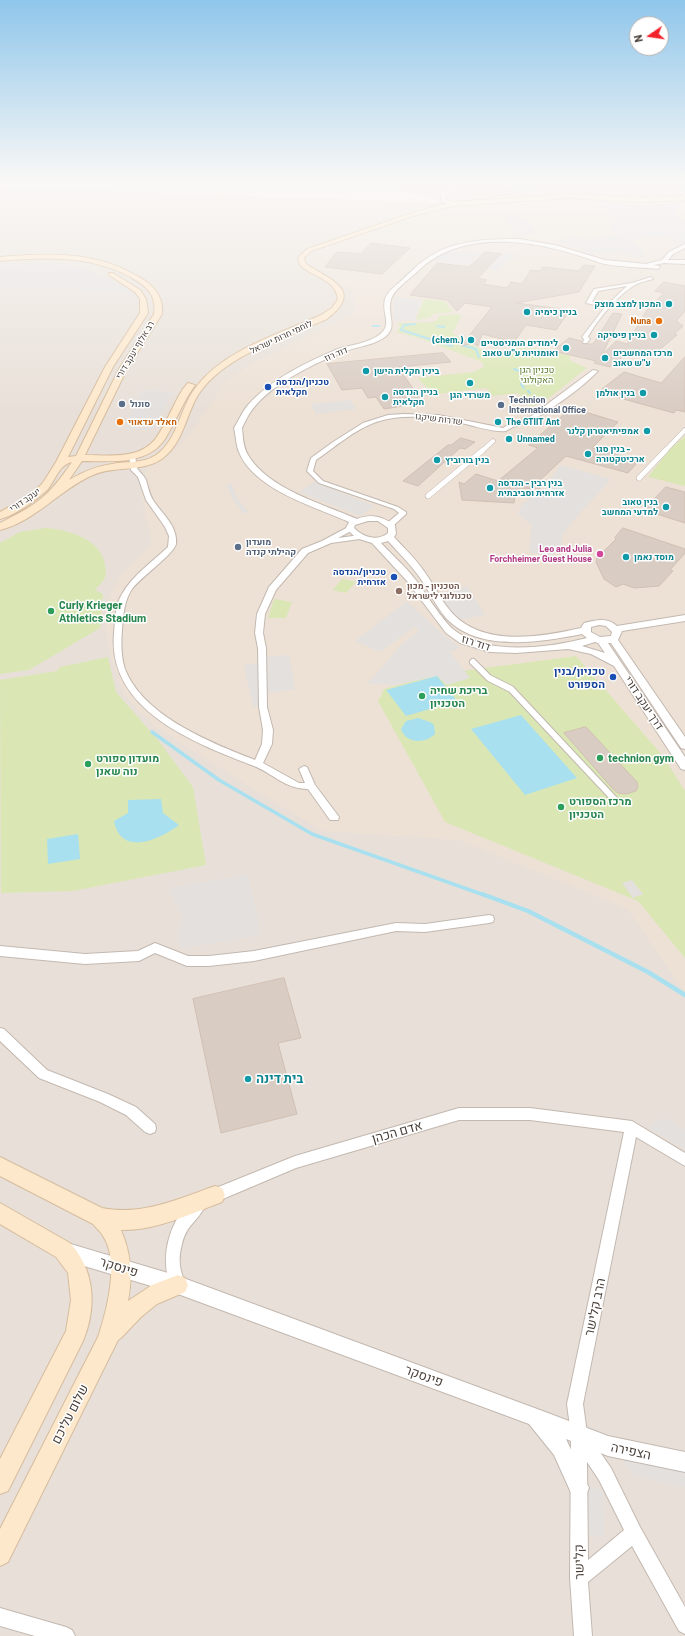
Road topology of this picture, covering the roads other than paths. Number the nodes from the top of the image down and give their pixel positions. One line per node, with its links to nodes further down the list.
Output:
1 (82, 259): 21 (main road, רב אלוף יעקב דורי)
2 (295, 259): 14 (main road)
3 (302, 259): 23 (main road, לוחמי חרות ישראל)
4 (429, 259): 32 (street, דוד רוז)
5 (592, 259): 9 (street, דוד רוז)
6 (664, 261): 9 (street); 10 (street)
7 (685, 262): 10 (street)
8 (0, 264): 24 (main road, רב אלוף יעקב דורי)
9 (656, 266): 11 (street)
10 (678, 266)
11 (665, 269)
12 (651, 278): 13 (street)
13 (633, 284): 16 (street); 16 (street)
14 (330, 291)
15 (332, 299): 23 (main road, לוחמי חרות ישראל)
16 (606, 306): 17 (street)
17 (585, 342)
18 (595, 371): 31 (street, שדרות שיקגו)
19 (685, 430): 27 (street)
20 (493, 441): 29 (street)
21 (85, 446): 22 (main road); 25 (main road, רב אלוף יעקב דורי)
22 (120, 458): 23 (main road, לוחמי חרות ישראל); 25 (main road, לוחמי חרות ישראל)
23 (132, 460): 26 (main road, לוחמי חרות ישראל); 46 (street)
24 (61, 462): 25 (main road); 30 (main road, יעקב דורי)
25 (77, 462): 26 (main road); 28 (main road, רב אלוף יעקב דורי)
26 (114, 466): 28 (main road, לוחמי חרות ישראל)
27 (639, 478)
28 (52, 496): 33 (main road, רב אלוף יעקב דורי)
29 (428, 496)
30 (0, 516)
31 (390, 524): 32 (street); 35 (street)
32 (352, 525): 34 (street); 37 (street)
33 (0, 527)
34 (360, 537): 36 (street); 37 (street)
35 (389, 537): 36 (street); 39 (street, דוד רוז)
36 (376, 542): 42 (street, דוד רוז)
37 (325, 543): 46 (street)
38 (685, 618): 40 (street)
39 (585, 630): 40 (street, דוד רוז); 41 (street, דרך יעקב דורי)
40 (614, 634): 41 (street, דוד רוז); 45 (street, דרך יעקב דורי)
41 (598, 640): 42 (street, דוד רוז); 44 (street, דרך יעקב דורי)
42 (561, 648): 44 (street)
43 (473, 662): 50 (street)
44 (622, 670): 47 (street, דרך יעקב דורי)
45 (685, 745)
46 (258, 764): 49 (street)
47 (685, 766)
48 (304, 769): 49 (street)
49 (310, 786): 51 (street)
50 (615, 800)
51 (334, 817)
52 (489, 919): 53 (street)
53 (0, 951)
54 (0, 1033): 56 (street)
55 (632, 1127): 57 (street, אדם הכהן); 59 (street, אדם הכהן); 67 (street, הרב קלישר)
56 (150, 1128)
57 (685, 1160)
58 (0, 1166): 61 (main road)
59 (214, 1195): 61 (main road); 64 (street, אדם הכהן)
60 (0, 1213): 62 (main road)
61 (100, 1217): 63 (main road)
62 (63, 1250): 63 (street, פינסקר); 69 (main road)
63 (120, 1267): 64 (street, פינסקר); 65 (main road, שלום עליכם)
64 (178, 1285): 65 (main road); 66 (street, פינסקר)
65 (107, 1341): 72 (main road, שלום עליכם)
66 (534, 1417): 67 (street, פינסקר); 70 (street)
67 (579, 1435): 68 (street, הצפירה); 70 (street, הרב קלישר); 71 (street)
68 (685, 1462)
69 (0, 1483)
70 (579, 1488): 73 (street, קלישר)
71 (634, 1533): 73 (street); 75 (street)
72 (0, 1554)
73 (579, 1578): 77 (street, קלישר)
74 (0, 1618): 76 (street)
75 (685, 1625)
76 (66, 1636)
77 (582, 1636)

